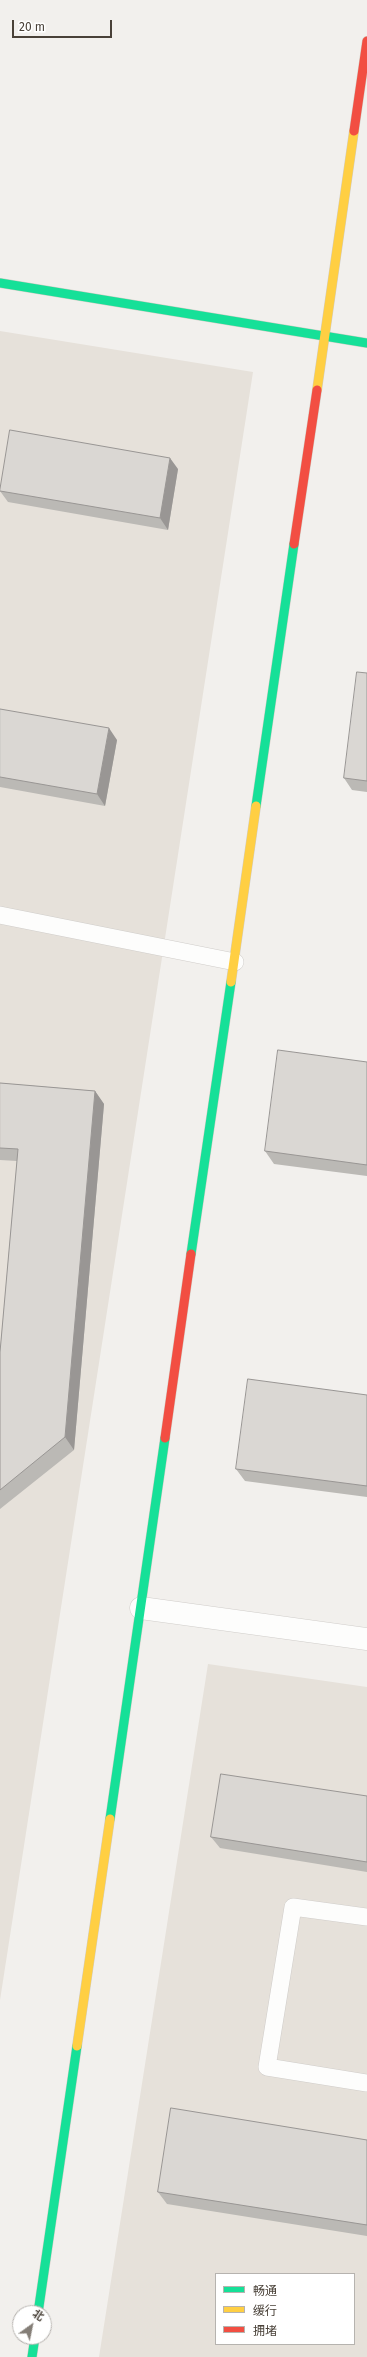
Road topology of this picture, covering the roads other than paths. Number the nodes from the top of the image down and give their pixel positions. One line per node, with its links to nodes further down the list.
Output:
1 (367, 41): 3 (street)
2 (0, 283): 3 (street)
3 (325, 336): 4 (street); 6 (street)
4 (367, 343)
5 (0, 915): 6 (lane)
6 (235, 962): 7 (street)
7 (141, 1608): 8 (street); 11 (street)
8 (367, 1639)
9 (367, 1917): 10 (lane)
10 (367, 2083)
11 (39, 2305)
12 (34, 2345): 13 (street)
13 (32, 2357)

